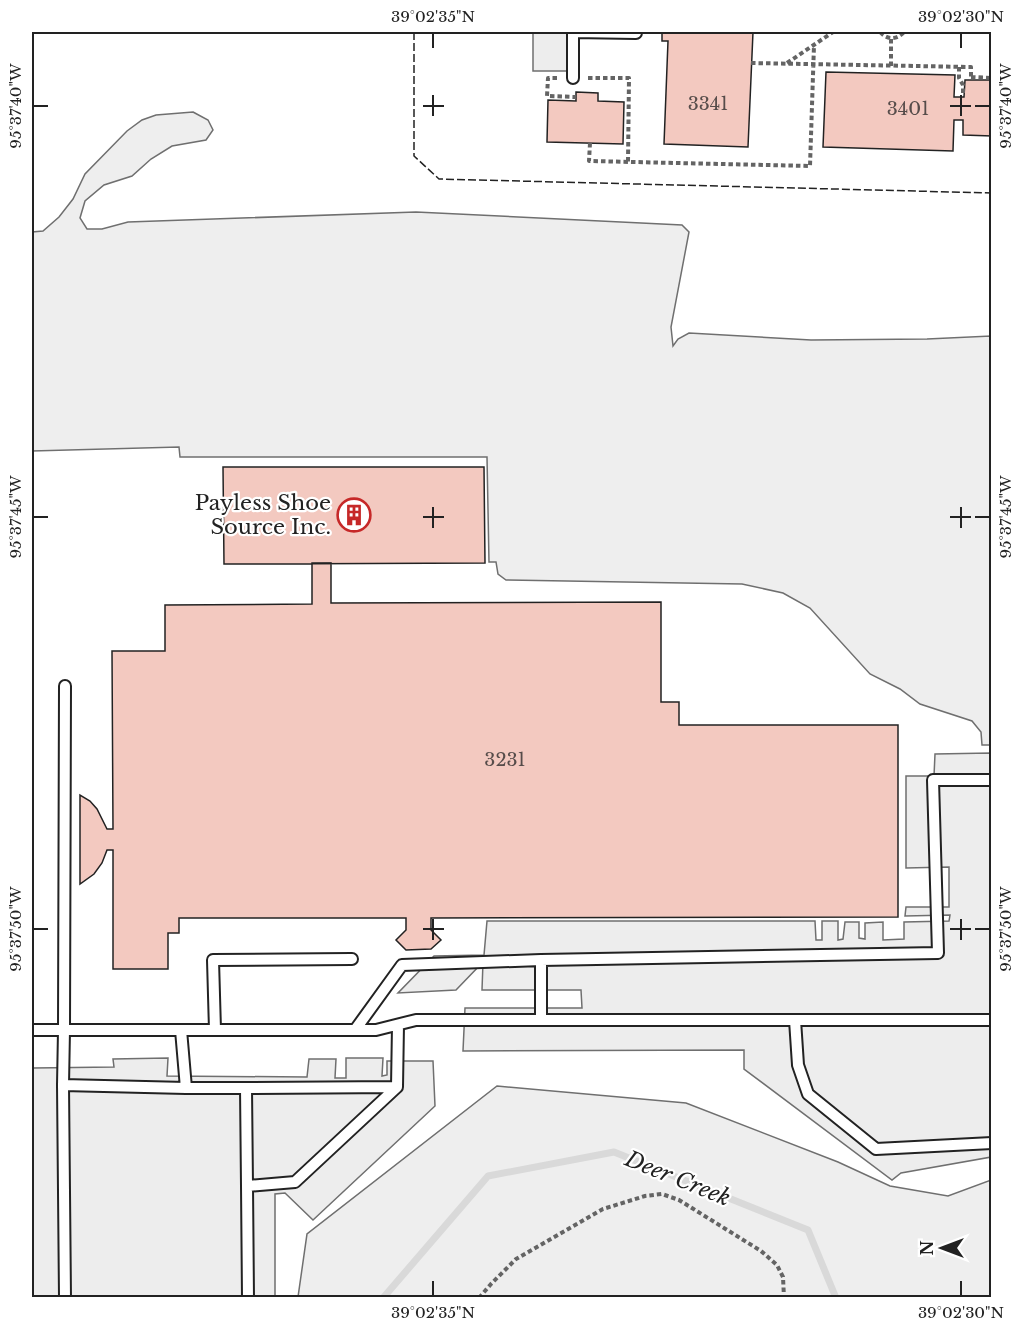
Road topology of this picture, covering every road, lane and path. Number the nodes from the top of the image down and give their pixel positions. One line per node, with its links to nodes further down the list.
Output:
1 (573, 32): 5 (lane); 13 (lane)
2 (833, 32): 7 (path)
3 (880, 32): 6 (path)
4 (904, 32): 6 (path)
5 (636, 33)
6 (891, 38): 11 (path)
7 (814, 45): 9 (path); 10 (path)
8 (752, 63): 9 (path)
9 (786, 64): 10 (path)
10 (813, 64): 11 (path); 18 (path)
11 (891, 66): 12 (path)
12 (959, 67): 14 (path); 15 (path)
13 (573, 78): 16 (path); 18 (path)
14 (992, 78)
15 (965, 94)
16 (576, 97)
17 (590, 143): 18 (path)
18 (628, 162)
19 (65, 686): 28 (lane)
20 (992, 780): 22 (lane)
21 (352, 959): 30 (lane)
22 (541, 960): 23 (lane); 31 (lane)
23 (541, 1020): 24 (lane); 26 (lane)
24 (795, 1020): 25 (lane); 36 (lane)
25 (992, 1020)
26 (398, 1025): 31 (lane); 33 (lane)
27 (32, 1030): 28 (lane)
28 (64, 1030): 29 (lane); 32 (lane)
29 (181, 1030): 30 (lane); 34 (lane)
30 (215, 1030): 31 (lane)
31 (355, 1030)
32 (63, 1085): 34 (lane); 38 (lane)
33 (397, 1087): 35 (lane); 37 (lane)
34 (186, 1088): 35 (lane)
35 (246, 1088): 37 (lane)
36 (992, 1143)
37 (247, 1186): 39 (lane)
38 (65, 1298)
39 (248, 1298)
40 (479, 1298): 41 (path)
41 (784, 1298)

